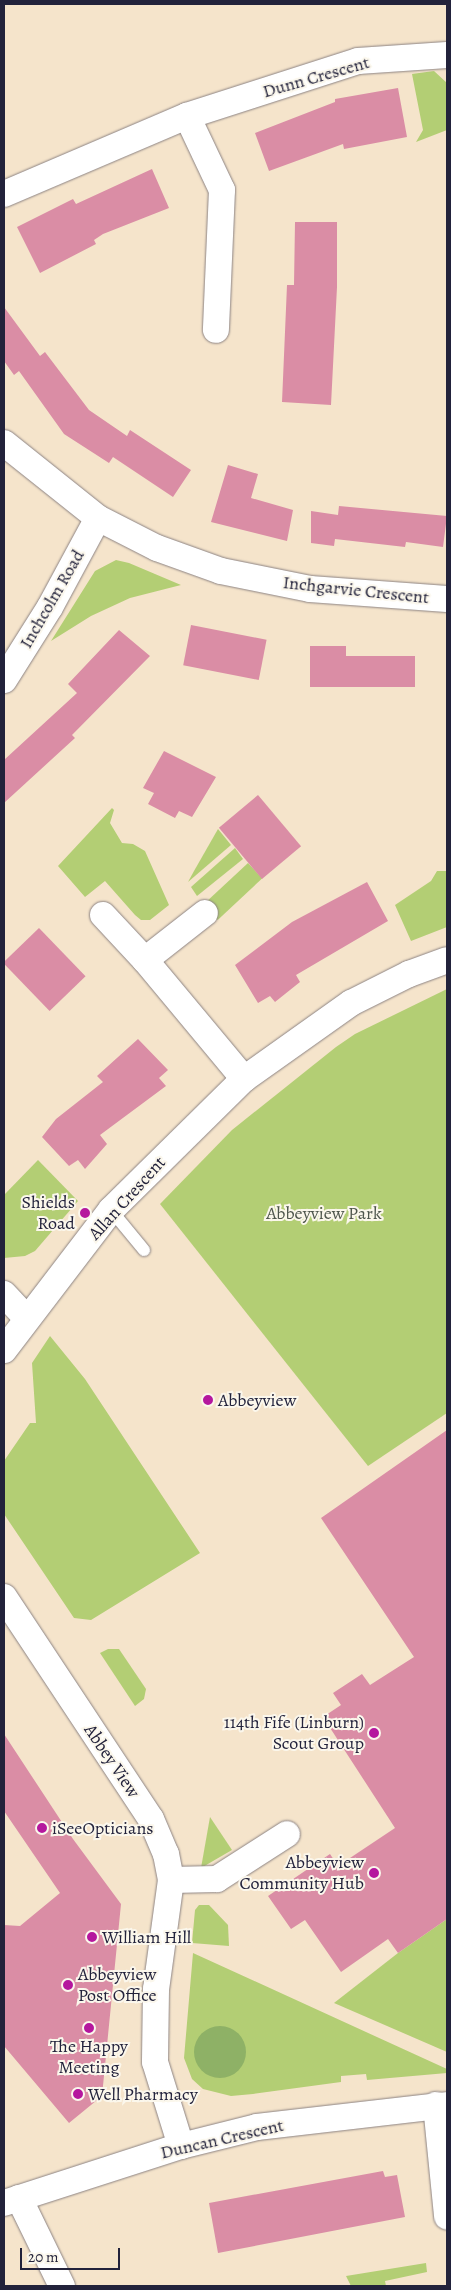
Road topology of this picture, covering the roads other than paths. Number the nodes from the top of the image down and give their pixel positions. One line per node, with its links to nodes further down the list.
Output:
1 (447, 55): 2 (street, Dunn Crescent)
2 (187, 116): 3 (street, Dunn Crescent); 4 (street)
3 (4, 194)
4 (216, 330)
5 (4, 443): 6 (street, Inchgarvie Crescent)
6 (98, 518): 7 (street, Inchgarvie Crescent); 8 (street, Inchcolm Road)
7 (447, 599)
8 (4, 680)
9 (205, 913): 11 (street)
10 (103, 914): 11 (street)
11 (145, 960): 13 (street)
12 (447, 960): 13 (street, Allan Crescent)
13 (244, 1079): 14 (street, Allan Crescent)
14 (111, 1210): 15 (lane); 17 (street, Allan Crescent)
15 (144, 1250)
16 (4, 1294): 17 (street)
17 (26, 1318): 18 (street, Allan Crescent)
18 (4, 1350)
19 (7, 1608): 21 (street, Abbey View)
20 (287, 1834): 21 (street)
21 (171, 1880): 23 (street, Abbey View)
22 (442, 2105): 23 (street, Duncan Crescent); 25 (street)
23 (181, 2146): 24 (street, Duncan Crescent)
24 (12, 2201): 26 (street)
25 (447, 2216)
26 (62, 2286)

